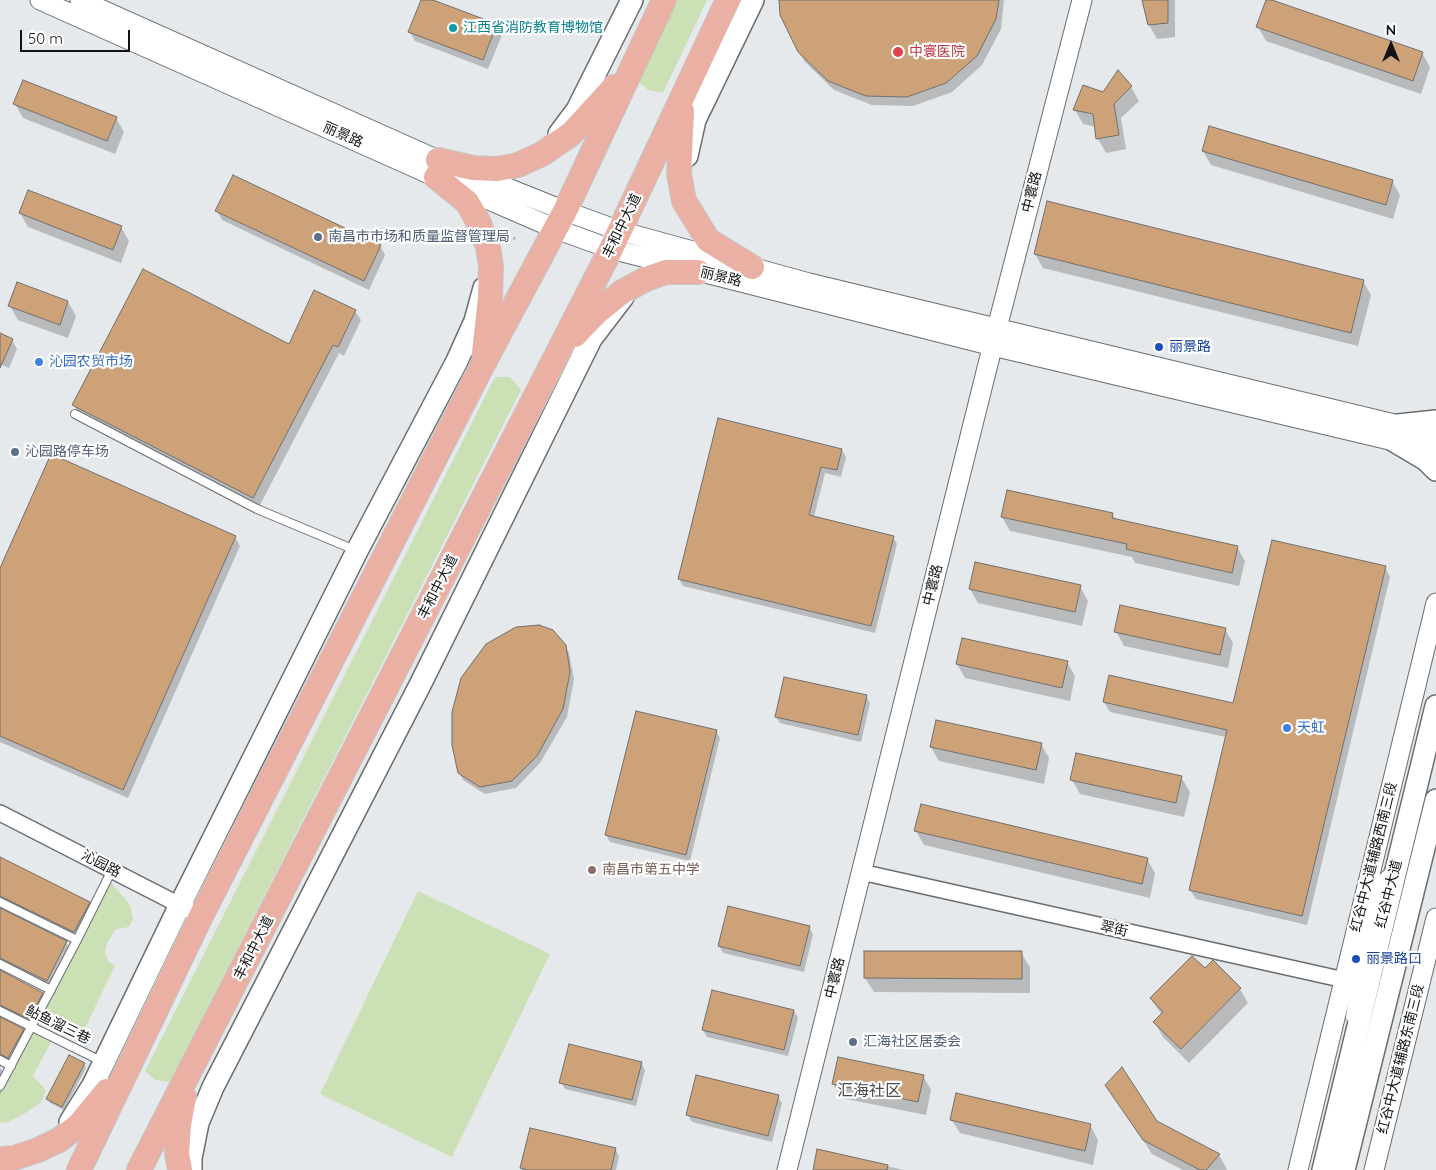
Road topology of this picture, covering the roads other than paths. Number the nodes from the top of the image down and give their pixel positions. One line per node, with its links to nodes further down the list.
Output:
1 (40, 0): 11 (street, 丽景路)
2 (80, 0): 11 (street, 丽景路)
3 (632, 0): 10 (main road)
4 (664, 0): 8 (main road)
5 (728, 0): 9 (main road, 丰和中大道)
6 (752, 0): 12 (main road)
7 (1082, 0): 19 (street, 中寰路)
8 (635, 63): 10 (main road); 13 (main road)
9 (684, 95): 12 (main road); 14 (main road, 丰和中大道)
10 (542, 154): 11 (main road)
11 (437, 169): 13 (street, 丽景路); 15 (main road)
12 (684, 201): 16 (main road)
13 (560, 220): 14 (street, 丽景路); 22 (main road)
14 (616, 240): 16 (street, 丽景路); 17 (street, 丽景路); 21 (main road, 丰和中大道)
15 (491, 266): 22 (main road); 29 (main road)
16 (752, 267): 19 (street, 丽景路)
17 (698, 272): 18 (main road); 20 (street, 丽景路)
18 (628, 289): 21 (main road); 57 (main road)
19 (997, 328): 20 (street, 中寰路); 25 (street, 丽景路)
20 (993, 346): 25 (street, 丽景路); 35 (street, 中寰路)
21 (559, 350): 50 (main road, 丰和中大道)
22 (481, 368): 38 (main road)
23 (75, 414): 29 (lane)
24 (1436, 421): 25 (main road)
25 (1396, 433): 26 (street, 丽景路); 27 (street, 丽景路); 28 (main road)
26 (1436, 434)
27 (1436, 451)
28 (1436, 470)
29 (357, 551): 37 (main road)
30 (1436, 603): 42 (street, 红谷中大道辅路西南三段)
31 (1436, 706): 42 (main road, 红谷中大道)
32 (1436, 800): 61 (main road, 红谷中大道)
33 (0, 813): 34 (street, 沁园路)
34 (112, 870): 37 (street, 沁园路); 40 (lane)
35 (861, 872): 42 (street, 翠街); 58 (street, 中寰路)
36 (0, 902): 40 (lane)
37 (180, 904): 38 (street, 沁园路); 47 (main road)
38 (202, 916): 49 (main road)
39 (1436, 918): 62 (street, 红谷中大道辅路东南三段)
40 (77, 940): 43 (lane)
41 (0, 964): 43 (lane)
42 (1355, 983): 59 (street, 红谷中大道辅路西南三段); 60 (main road, 红谷中大道)
43 (51, 990): 45 (lane)
44 (0, 1011): 45 (lane, 鲇鱼溜三巷)
45 (31, 1026): 47 (lane, 鲇鱼溜三巷); 48 (lane)
46 (0, 1060): 48 (lane)
47 (104, 1062): 52 (main road)
48 (11, 1066): 51 (lane)
49 (128, 1067): 52 (main road); 54 (main road)
50 (187, 1078): 55 (main road, 丰和中大道); 56 (main road)
51 (0, 1086)
52 (38, 1150): 53 (main road)
53 (0, 1159)
54 (79, 1170)
55 (139, 1170)
56 (180, 1170)
57 (190, 1170)
58 (786, 1170)
59 (1298, 1170)
60 (1323, 1170)
61 (1344, 1170)
62 (1374, 1170)

